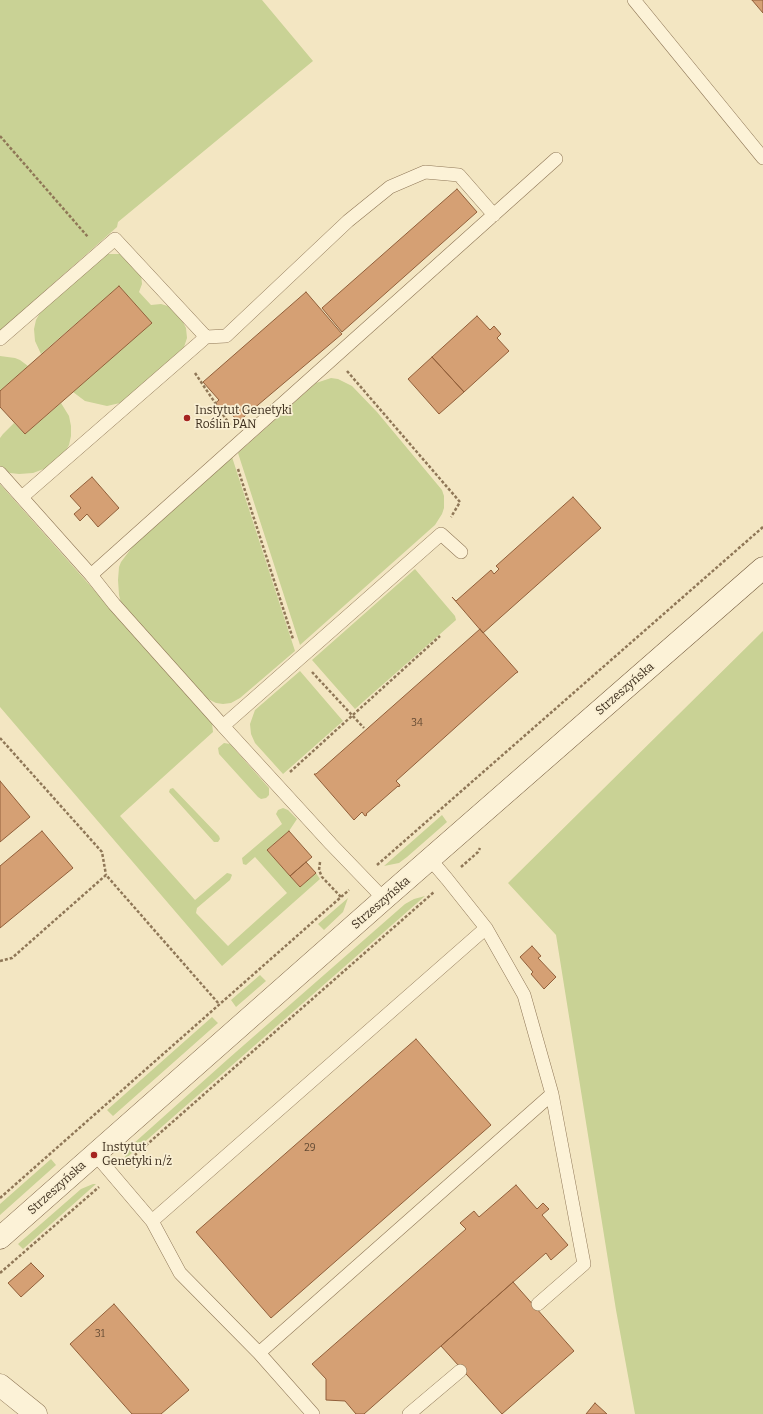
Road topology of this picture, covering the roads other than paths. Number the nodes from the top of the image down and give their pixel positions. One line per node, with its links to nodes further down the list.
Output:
1 (634, 0): 2 (lane)
2 (763, 158)
3 (556, 159): 4 (lane)
4 (494, 215): 5 (lane); 11 (lane)
5 (206, 337): 6 (lane); 8 (lane)
6 (0, 339)
7 (0, 473): 8 (lane)
8 (22, 498): 11 (lane)
9 (461, 552): 12 (lane)
10 (763, 568): 13 (street, Strzeszyńska)
11 (91, 575): 12 (lane)
12 (223, 726): 14 (lane)
13 (430, 860): 14 (street, Strzeszyńska); 15 (lane)
14 (384, 899): 17 (street, Strzeszyńska)
15 (486, 928): 16 (lane); 18 (lane)
16 (552, 1094): 20 (lane); 21 (lane)
17 (95, 1154): 18 (lane); 19 (street, Strzeszyńska)
18 (152, 1221): 21 (lane)
19 (0, 1238)
20 (538, 1304)
21 (258, 1353): 25 (lane)
22 (460, 1371): 26 (lane)
23 (0, 1385): 24 (street)
24 (24, 1410)
25 (313, 1414)
26 (409, 1414)

